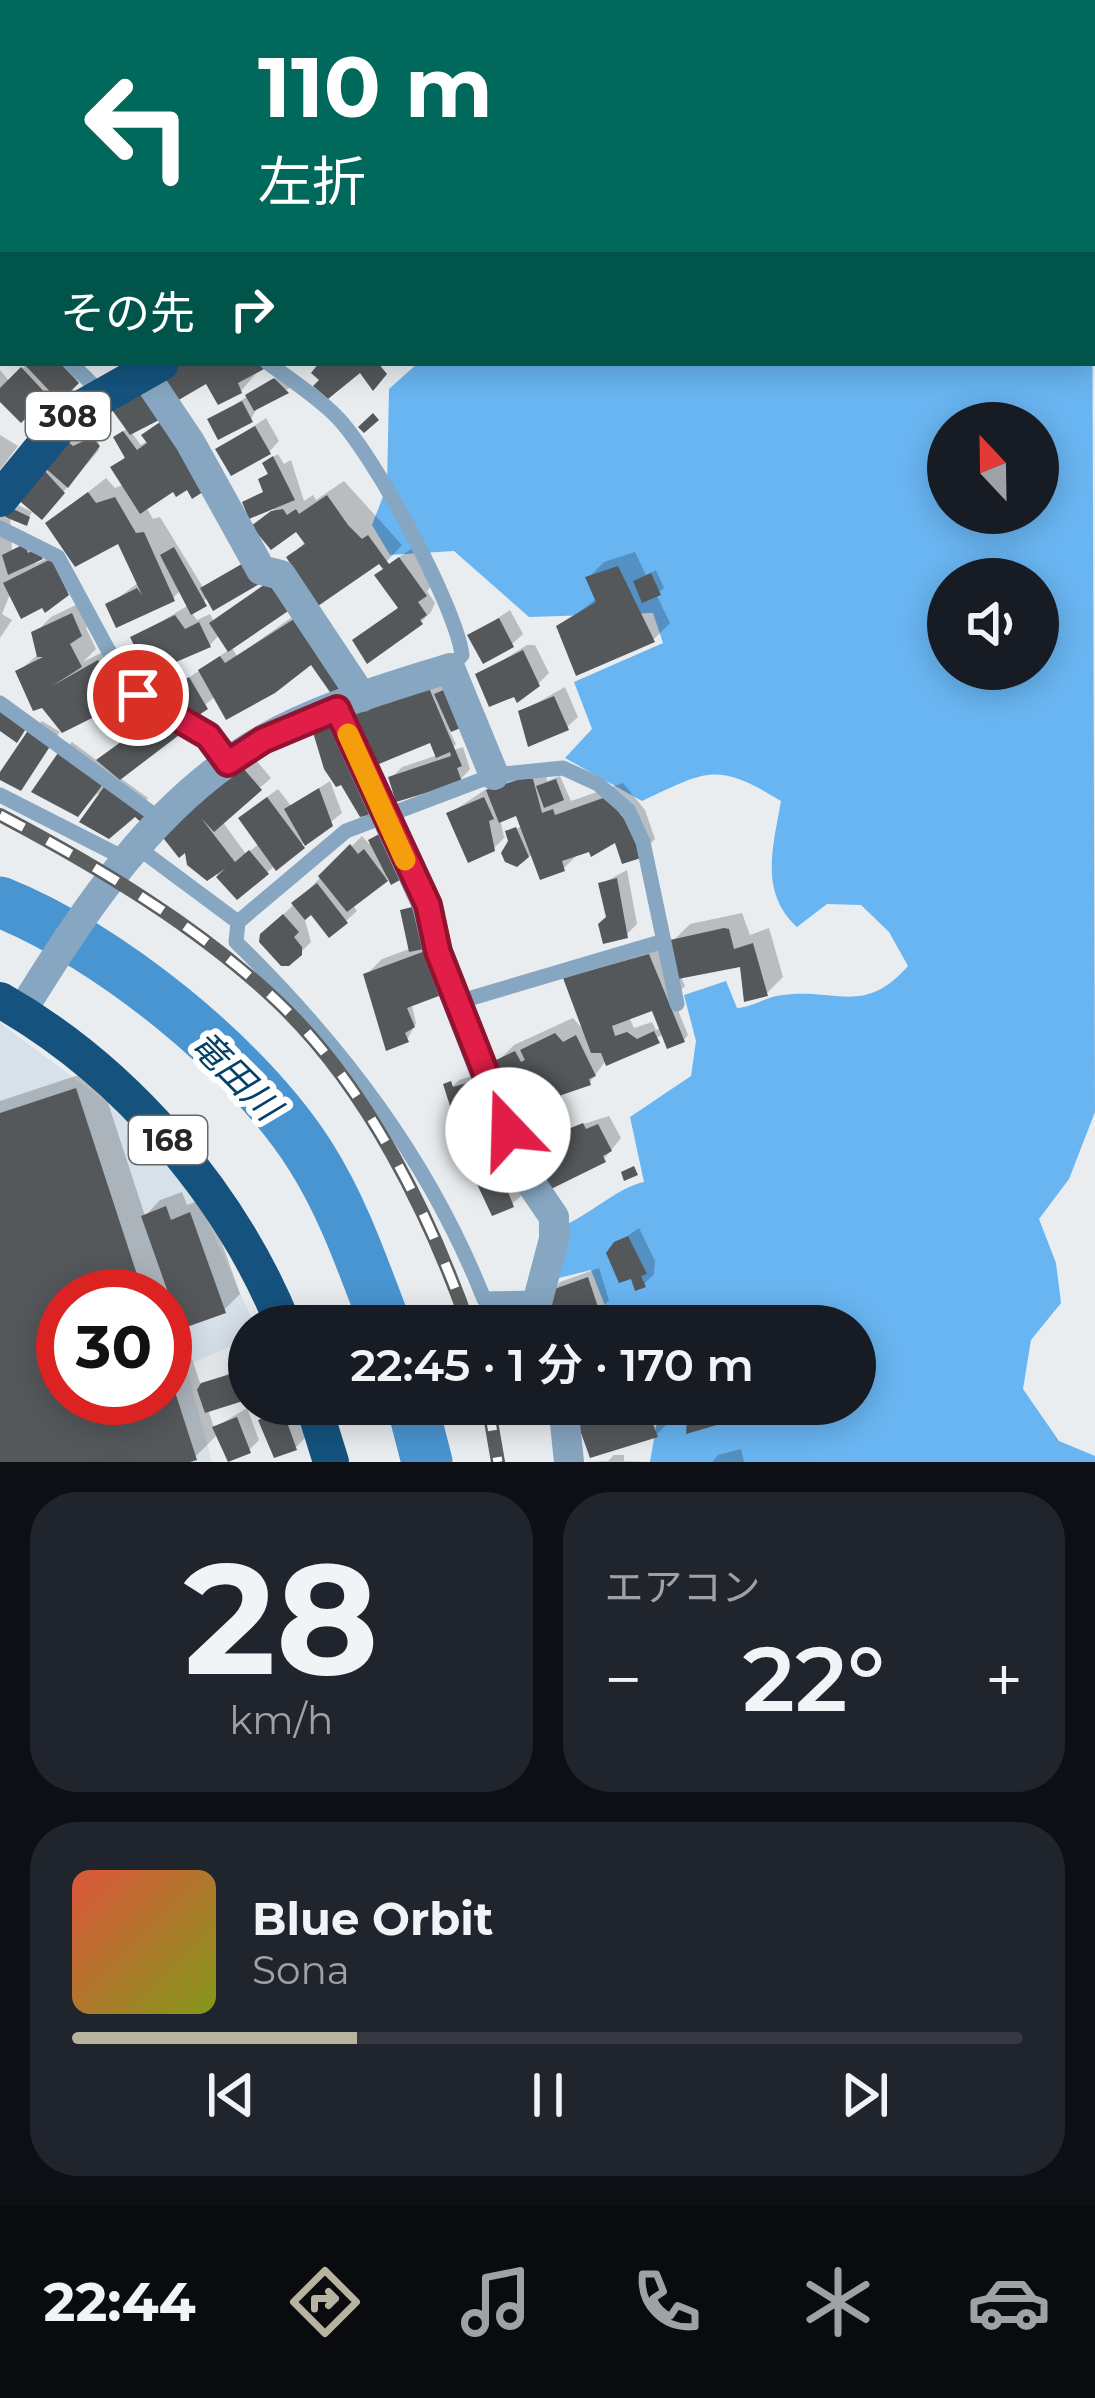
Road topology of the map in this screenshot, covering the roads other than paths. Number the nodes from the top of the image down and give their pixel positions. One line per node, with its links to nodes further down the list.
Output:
1 (74, 366): 4 (lane)
2 (272, 366): 7 (lane)
3 (152, 368): 4 (highway, 308); 9 (street)
4 (101, 393): 5 (highway, 308)
5 (0, 500)
6 (0, 528): 10 (lane)
7 (450, 668): 9 (street); 11 (street)
8 (0, 703): 14 (lane)
9 (349, 703): 10 (street); 13 (street)
10 (228, 763): 14 (street)
11 (494, 775): 13 (lane); 17 (lane)
12 (0, 794): 15 (lane)
13 (382, 815): 16 (lane); 18 (street)
14 (160, 819): 15 (street)
15 (131, 853): 16 (lane); 19 (street)
16 (238, 922): 22 (lane)
17 (664, 941): 18 (lane); 20 (lane)
18 (458, 1002): 23 (street)
19 (17, 1003): 21 (highway, 168)
20 (677, 1004)
21 (274, 1305)
22 (507, 1305)
23 (536, 1305)
24 (321, 1425): 26 (highway)
25 (565, 1425): 27 (street)
26 (332, 1462)
27 (569, 1462)

